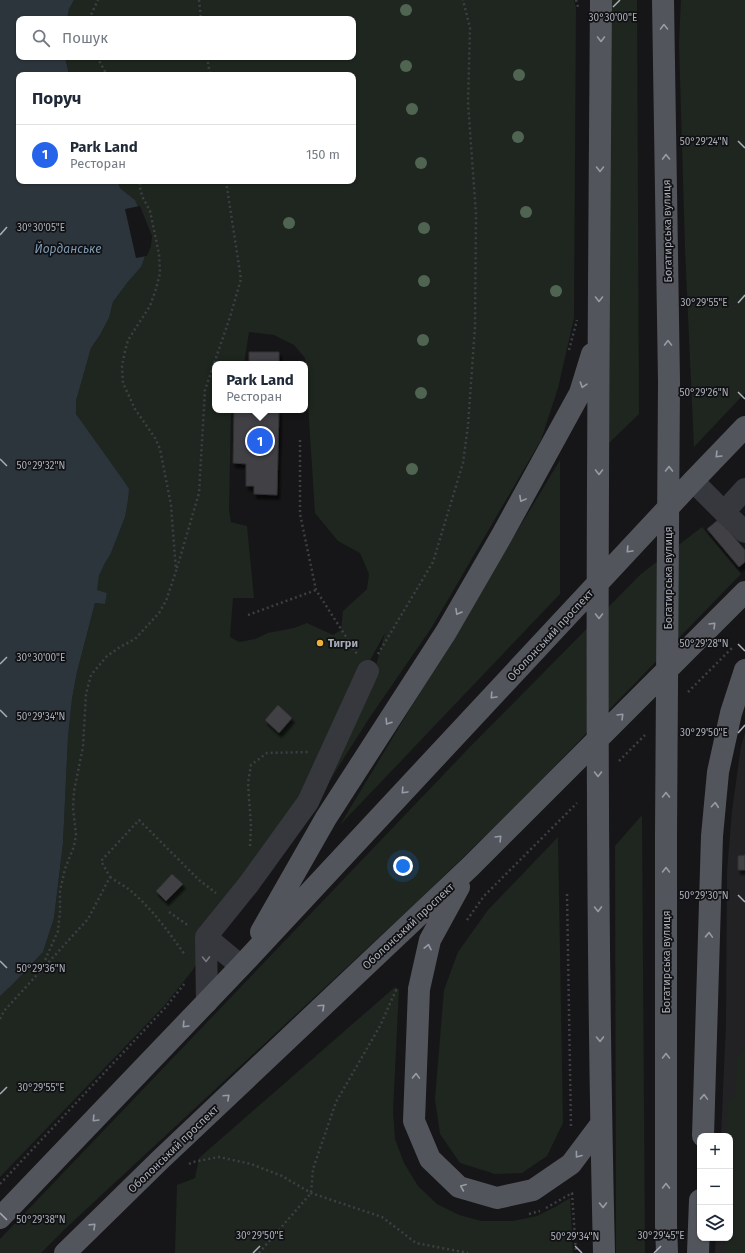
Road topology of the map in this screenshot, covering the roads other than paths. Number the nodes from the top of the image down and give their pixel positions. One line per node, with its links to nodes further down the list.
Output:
1 (601, 0): 3 (main road, one-way to 3)
2 (663, 0): 22 (main road, Богатирська вулиця, one-way to 2)
3 (599, 334): 14 (main road, Оболонський проспект, one-way to 14); 16 (main road, one-way to 16)
4 (745, 427): 5 (main road, Оболонський проспект, one-way to 5)
5 (693, 481): 7 (lane); 14 (main road, Оболонський проспект, one-way to 14)
6 (745, 489): 7 (lane)
7 (724, 512): 8 (lane)
8 (745, 532)
9 (745, 592): 12 (main road, Оболонський проспект, one-way to 9)
10 (745, 670): 17 (main road, one-way to 10)
11 (368, 671): 13 (lane)
12 (471, 866): 16 (main road, one-way to 12); 20 (main road, Оболонський проспект, one-way to 12)
13 (206, 937): 14 (lane); 15 (lane, one-way to 15)
14 (241, 966): 15 (main road, Оболонський проспект)
15 (207, 1002): 19 (main road, Оболонський проспект, one-way to 19)
16 (601, 1124): 21 (main road, one-way to 21)
17 (702, 1133)
18 (700, 1205): 23 (main road)
19 (0, 1218)
20 (65, 1253)
21 (604, 1253)
22 (667, 1253)
23 (698, 1253)

